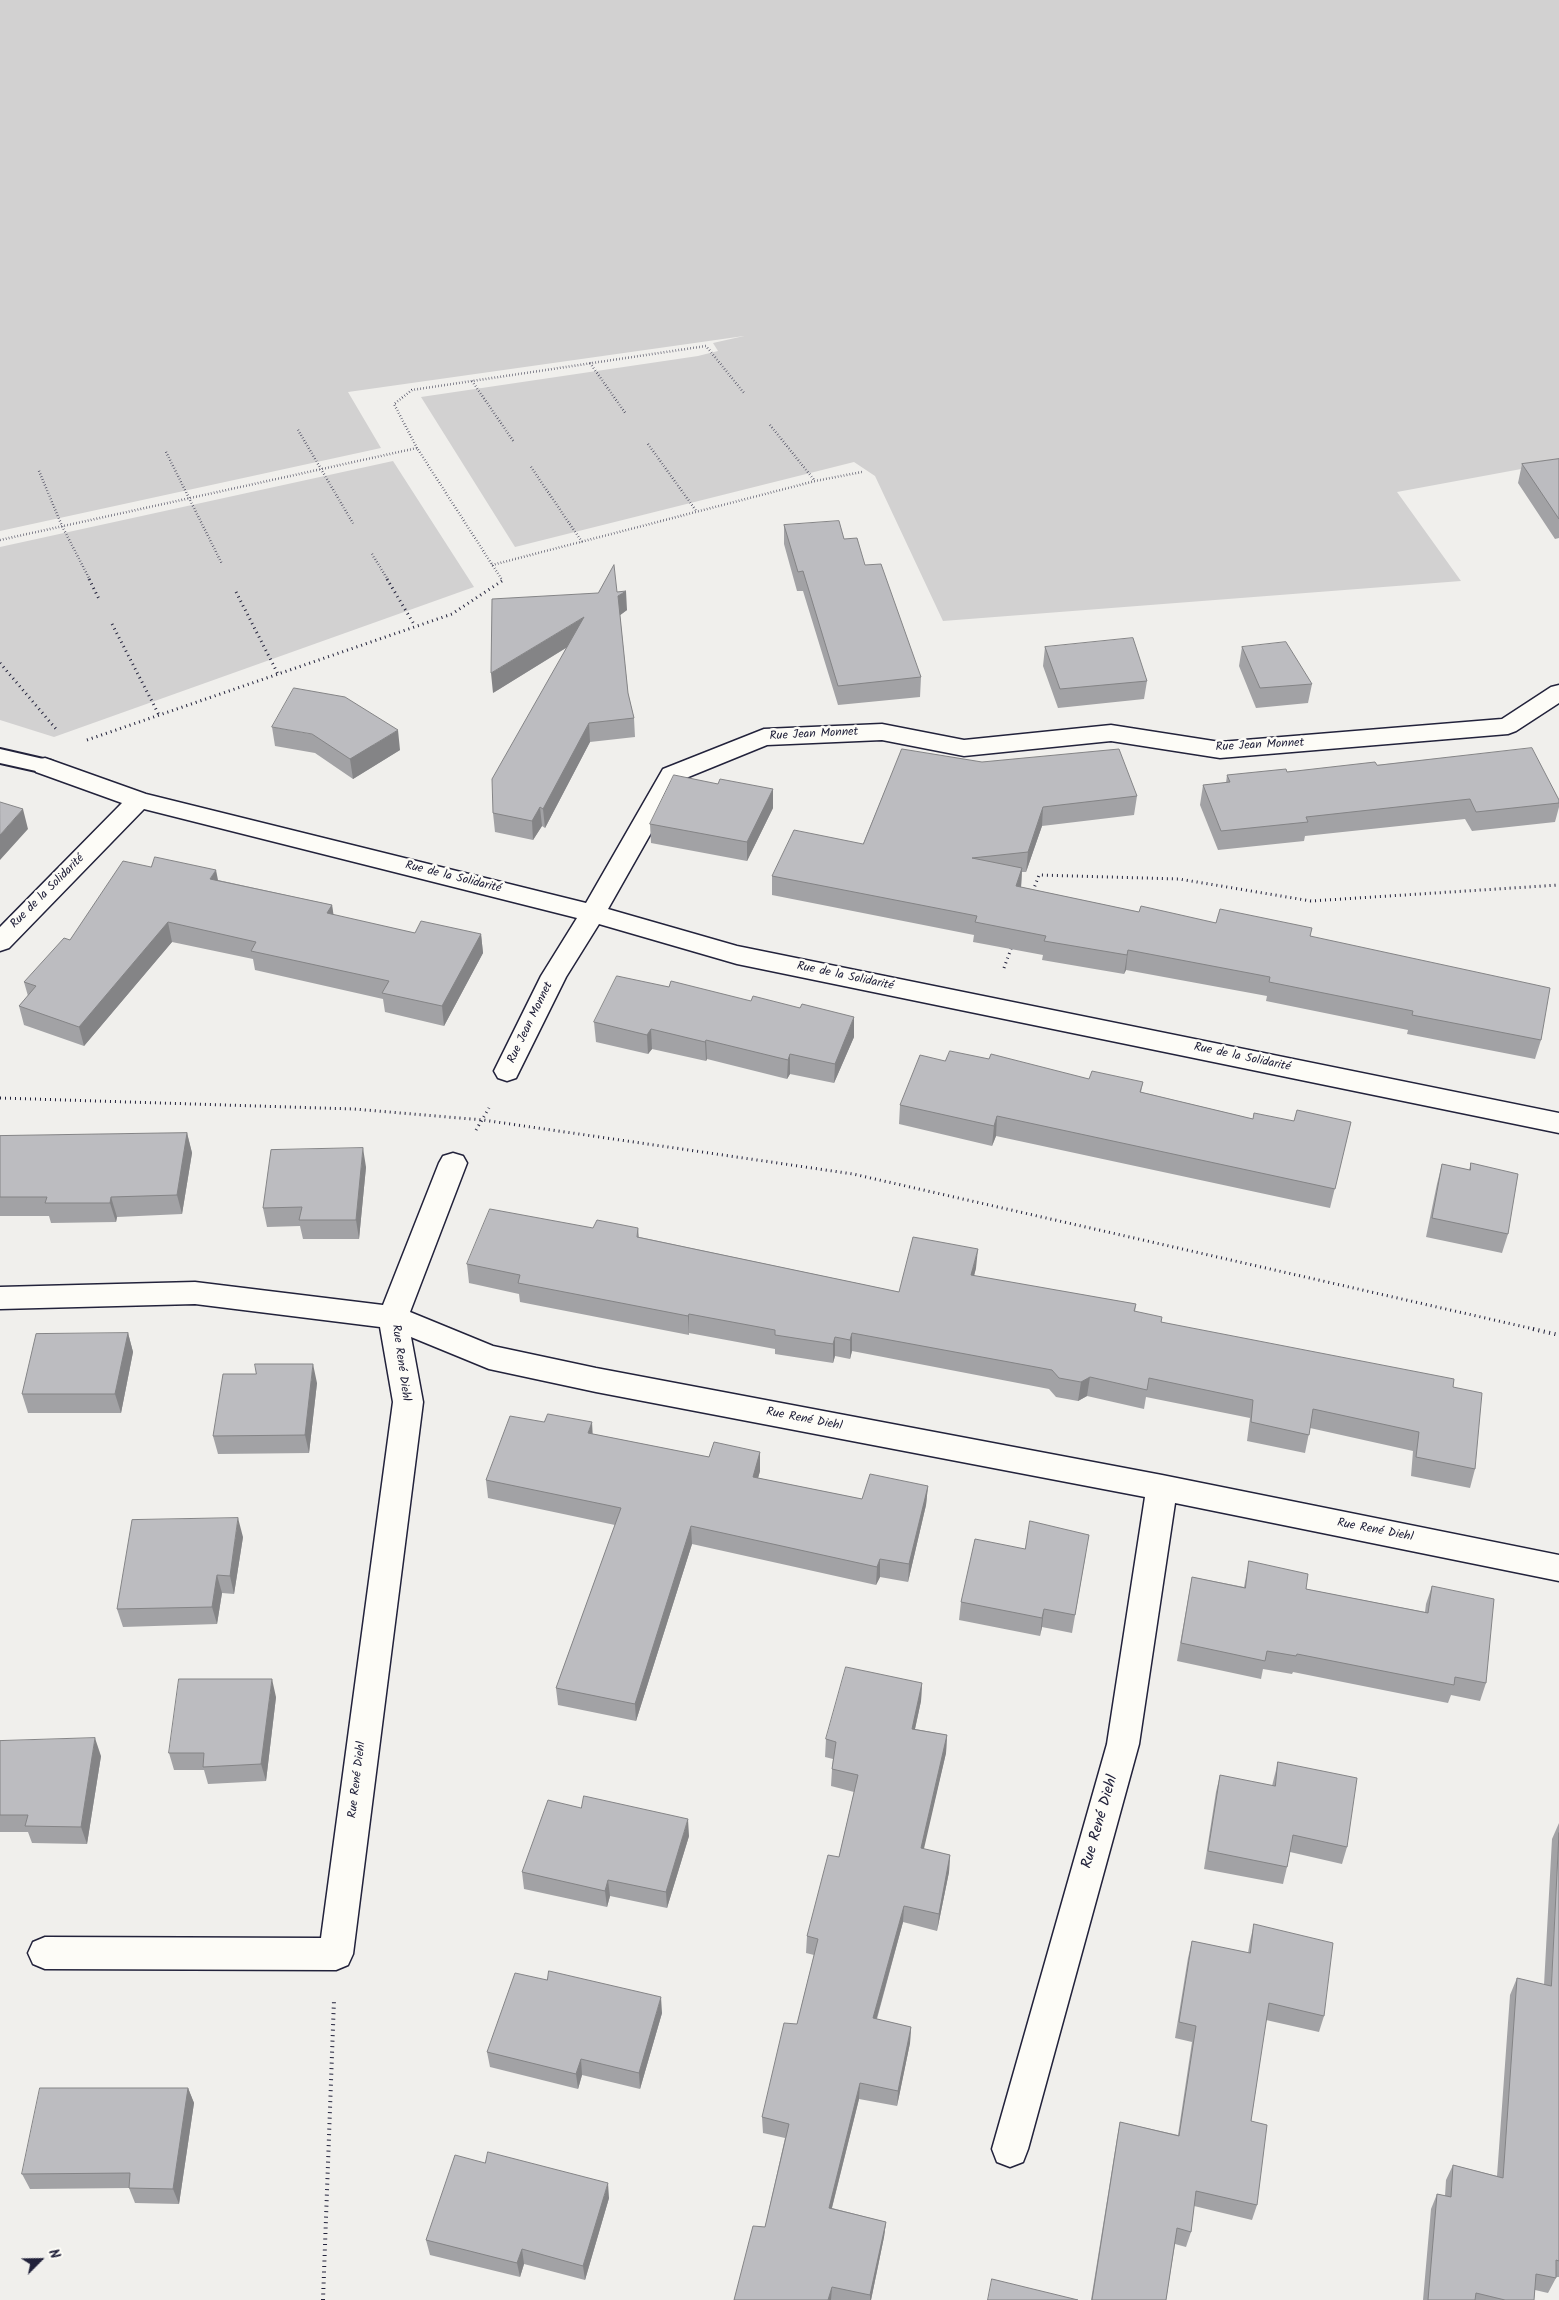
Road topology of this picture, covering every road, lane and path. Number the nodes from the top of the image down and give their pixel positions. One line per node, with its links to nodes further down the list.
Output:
1 (590, 363): 2 (path); 3 (path); 4 (path)
2 (472, 381): 7 (path); 9 (path)
3 (744, 393)
4 (626, 414)
5 (770, 425): 15 (path)
6 (298, 430): 12 (path)
7 (514, 442)
8 (648, 444): 17 (path)
9 (417, 448): 12 (path); 24 (path)
10 (166, 452): 16 (path)
11 (531, 467): 21 (path)
12 (322, 469): 16 (path); 18 (path)
13 (39, 471): 19 (path)
14 (862, 472): 15 (path)
15 (815, 481): 17 (path)
16 (189, 499): 19 (path); 23 (path)
17 (697, 512): 21 (path)
18 (354, 524)
19 (62, 526): 20 (path); 26 (path)
20 (0, 540)
21 (582, 542): 24 (path)
22 (372, 554): 28 (path)
23 (222, 564)
24 (492, 565): 28 (path)
25 (236, 592): 30 (path)
26 (99, 599)
27 (112, 624): 32 (path)
28 (416, 626): 30 (path)
29 (0, 662): 33 (path)
30 (278, 674): 32 (path)
31 (1559, 692): 39 (street, Rue Jean Monnet)
32 (159, 715): 33 (path)
33 (71, 746): 35 (path)
34 (0, 756): 35 (lane, Rue de la Solidarité)
35 (37, 764): 36 (street, Rue de la Solidarité)
36 (139, 800): 39 (street, Rue de la Solidarité); 40 (street, Rue de la Solidarité)
37 (1559, 885): 38 (path)
38 (1032, 893)
39 (593, 913): 42 (street, Rue de la Solidarité); 43 (street, Rue Jean Monnet)
40 (0, 942)
41 (1013, 945): 42 (path)
42 (989, 1006): 46 (street, Rue de la Solidarité)
43 (506, 1071): 45 (path, Rue Jean Monnet)
44 (0, 1098): 45 (path)
45 (483, 1120): 47 (path, Rue Jean Monnet); 50 (path)
46 (1559, 1123)
47 (453, 1163): 49 (street)
48 (0, 1298): 49 (street, Rue René Diehl)
49 (393, 1317): 51 (street, Rue René Diehl); 54 (street, Rue René Diehl)
50 (1559, 1335)
51 (1162, 1488): 52 (street, Rue René Diehl); 55 (street, Rue René Diehl)
52 (1559, 1568)
53 (45, 1954): 54 (street)
54 (336, 1954): 56 (path)
55 (1010, 2149)
56 (323, 2300)

